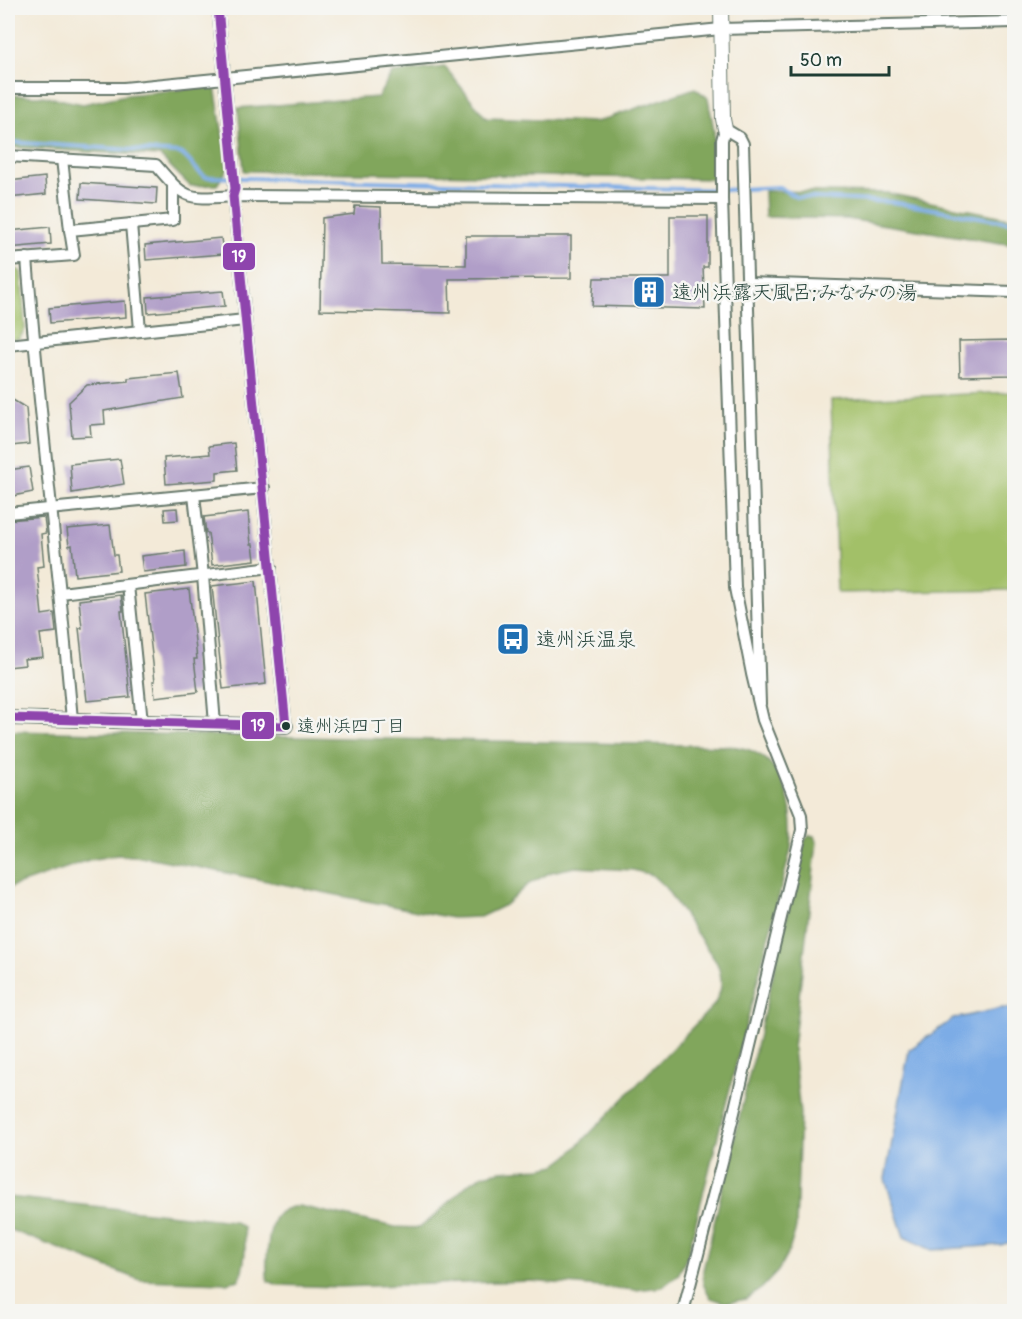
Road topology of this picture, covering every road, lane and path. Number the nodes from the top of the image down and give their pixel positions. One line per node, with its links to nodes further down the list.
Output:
1 (218, 8): 5 (street)
2 (721, 8): 4 (street)
3 (1014, 22): 4 (street)
4 (721, 29): 5 (street); 7 (street)
5 (224, 78): 6 (street); 11 (street)
6 (8, 88)
7 (725, 129): 12 (street); 17 (street)
8 (8, 156): 9 (street)
9 (62, 159): 10 (street); 14 (street)
10 (173, 186): 11 (street); 13 (street)
11 (233, 196): 12 (street); 19 (street)
12 (722, 199): 31 (street)
13 (131, 224): 14 (street); 20 (street)
14 (70, 230): 15 (street)
15 (27, 258): 16 (street); 21 (street)
16 (8, 260)
17 (749, 283): 18 (street); 31 (street)
18 (1014, 292)
19 (245, 320): 20 (street); 23 (street)
20 (141, 330): 21 (street)
21 (33, 342): 22 (street); 25 (street)
22 (8, 345)
23 (264, 488): 24 (street); 27 (street)
24 (194, 495): 25 (street); 28 (street)
25 (52, 508): 26 (street); 30 (street)
26 (8, 513)
27 (271, 567): 28 (street); 36 (street)
28 (203, 576): 29 (street); 35 (street)
29 (128, 585): 30 (street); 34 (street)
30 (61, 592): 33 (street)
31 (760, 704): 37 (street)
32 (8, 718): 33 (street)
33 (72, 720): 34 (street)
34 (142, 722): 35 (street)
35 (215, 724): 36 (street)
36 (286, 726)
37 (683, 1311)

